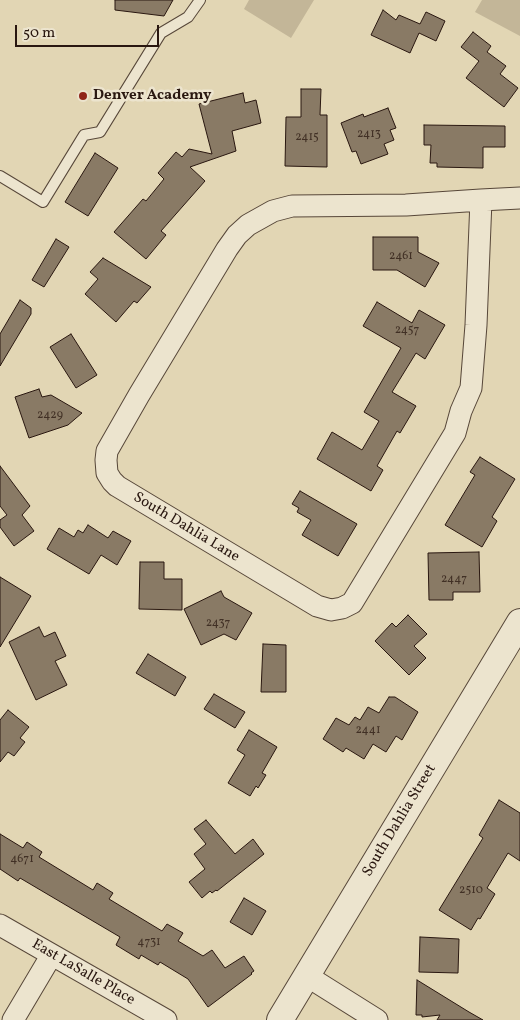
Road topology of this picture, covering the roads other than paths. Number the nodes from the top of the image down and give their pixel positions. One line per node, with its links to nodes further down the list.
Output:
1 (200, 0): 2 (lane)
2 (0, 176)
3 (520, 198): 4 (street, South Dahlia Lane)
4 (481, 200): 4 (street, South Dahlia Lane)
5 (520, 622): 8 (street, South Dahlia Street)
6 (0, 925): 7 (street, East LaSalle Place)
7 (51, 956): 9 (street); 10 (street, East LaSalle Place)
8 (307, 976): 11 (street, South Dahlia Street); 12 (street)
9 (13, 1020)
10 (166, 1020)
11 (280, 1020)
12 (377, 1020)

